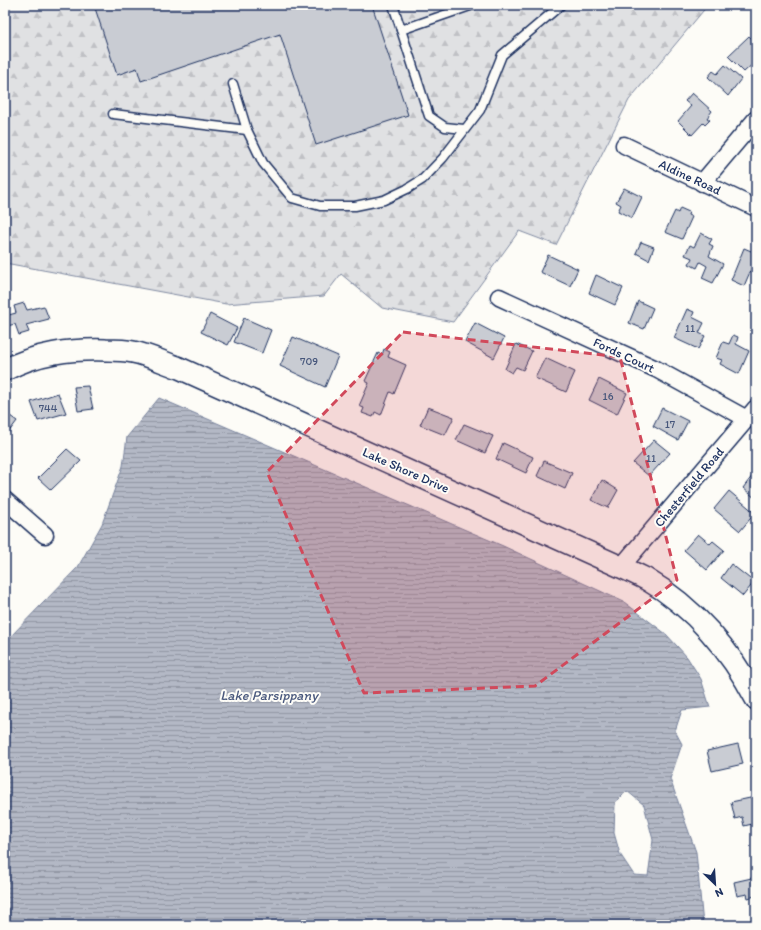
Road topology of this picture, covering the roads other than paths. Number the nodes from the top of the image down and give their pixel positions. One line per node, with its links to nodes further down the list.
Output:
1 (393, 5): 4 (lane)
2 (474, 5): 4 (lane)
3 (561, 5): 8 (lane)
4 (401, 30): 8 (lane)
5 (233, 84): 9 (lane)
6 (113, 114): 9 (lane)
7 (756, 119): 11 (street)
8 (464, 129): 9 (lane)
9 (247, 130)
10 (624, 145): 11 (street, Aldine Road)
11 (702, 183): 12 (street, Aldine Road)
12 (756, 208)
13 (499, 297): 15 (street, Fords Court)
14 (5, 370): 18 (street, Lake Shore Drive)
15 (752, 413): 18 (street, Chesterfield Road)
16 (5, 500): 17 (street)
17 (45, 535)
18 (621, 567): 19 (street, Lake Shore Drive)
19 (756, 698)

